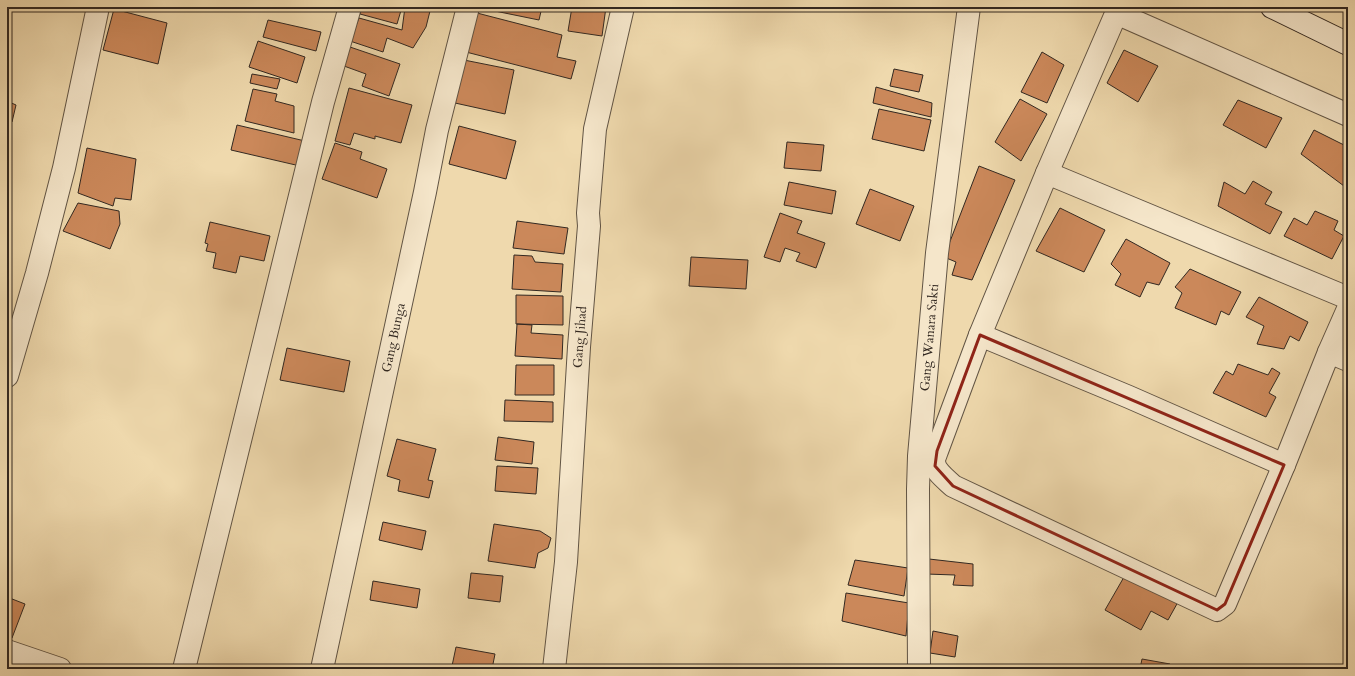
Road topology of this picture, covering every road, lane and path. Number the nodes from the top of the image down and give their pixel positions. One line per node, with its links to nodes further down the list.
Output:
1 (98, 7): 15 (street)
2 (350, 7): 19 (street)
3 (468, 7): 20 (street, Gang Bunga)
4 (623, 7): 21 (street, Gang Jihad)
5 (968, 7): 22 (street, Gang Wanara Sakti)
6 (1272, 7): 8 (street)
7 (1118, 10): 9 (street); 10 (street)
8 (1348, 44)
9 (1348, 115)
10 (1047, 173): 11 (street); 13 (street)
11 (1348, 298)
12 (1348, 309): 14 (street)
13 (980, 336): 16 (street); 16 (street)
14 (1338, 356): 16 (street)
15 (7, 376)
16 (1284, 465)
17 (7, 651): 18 (street)
18 (60, 669)
19 (184, 669)
20 (322, 669)
21 (554, 669)
22 (919, 669)

